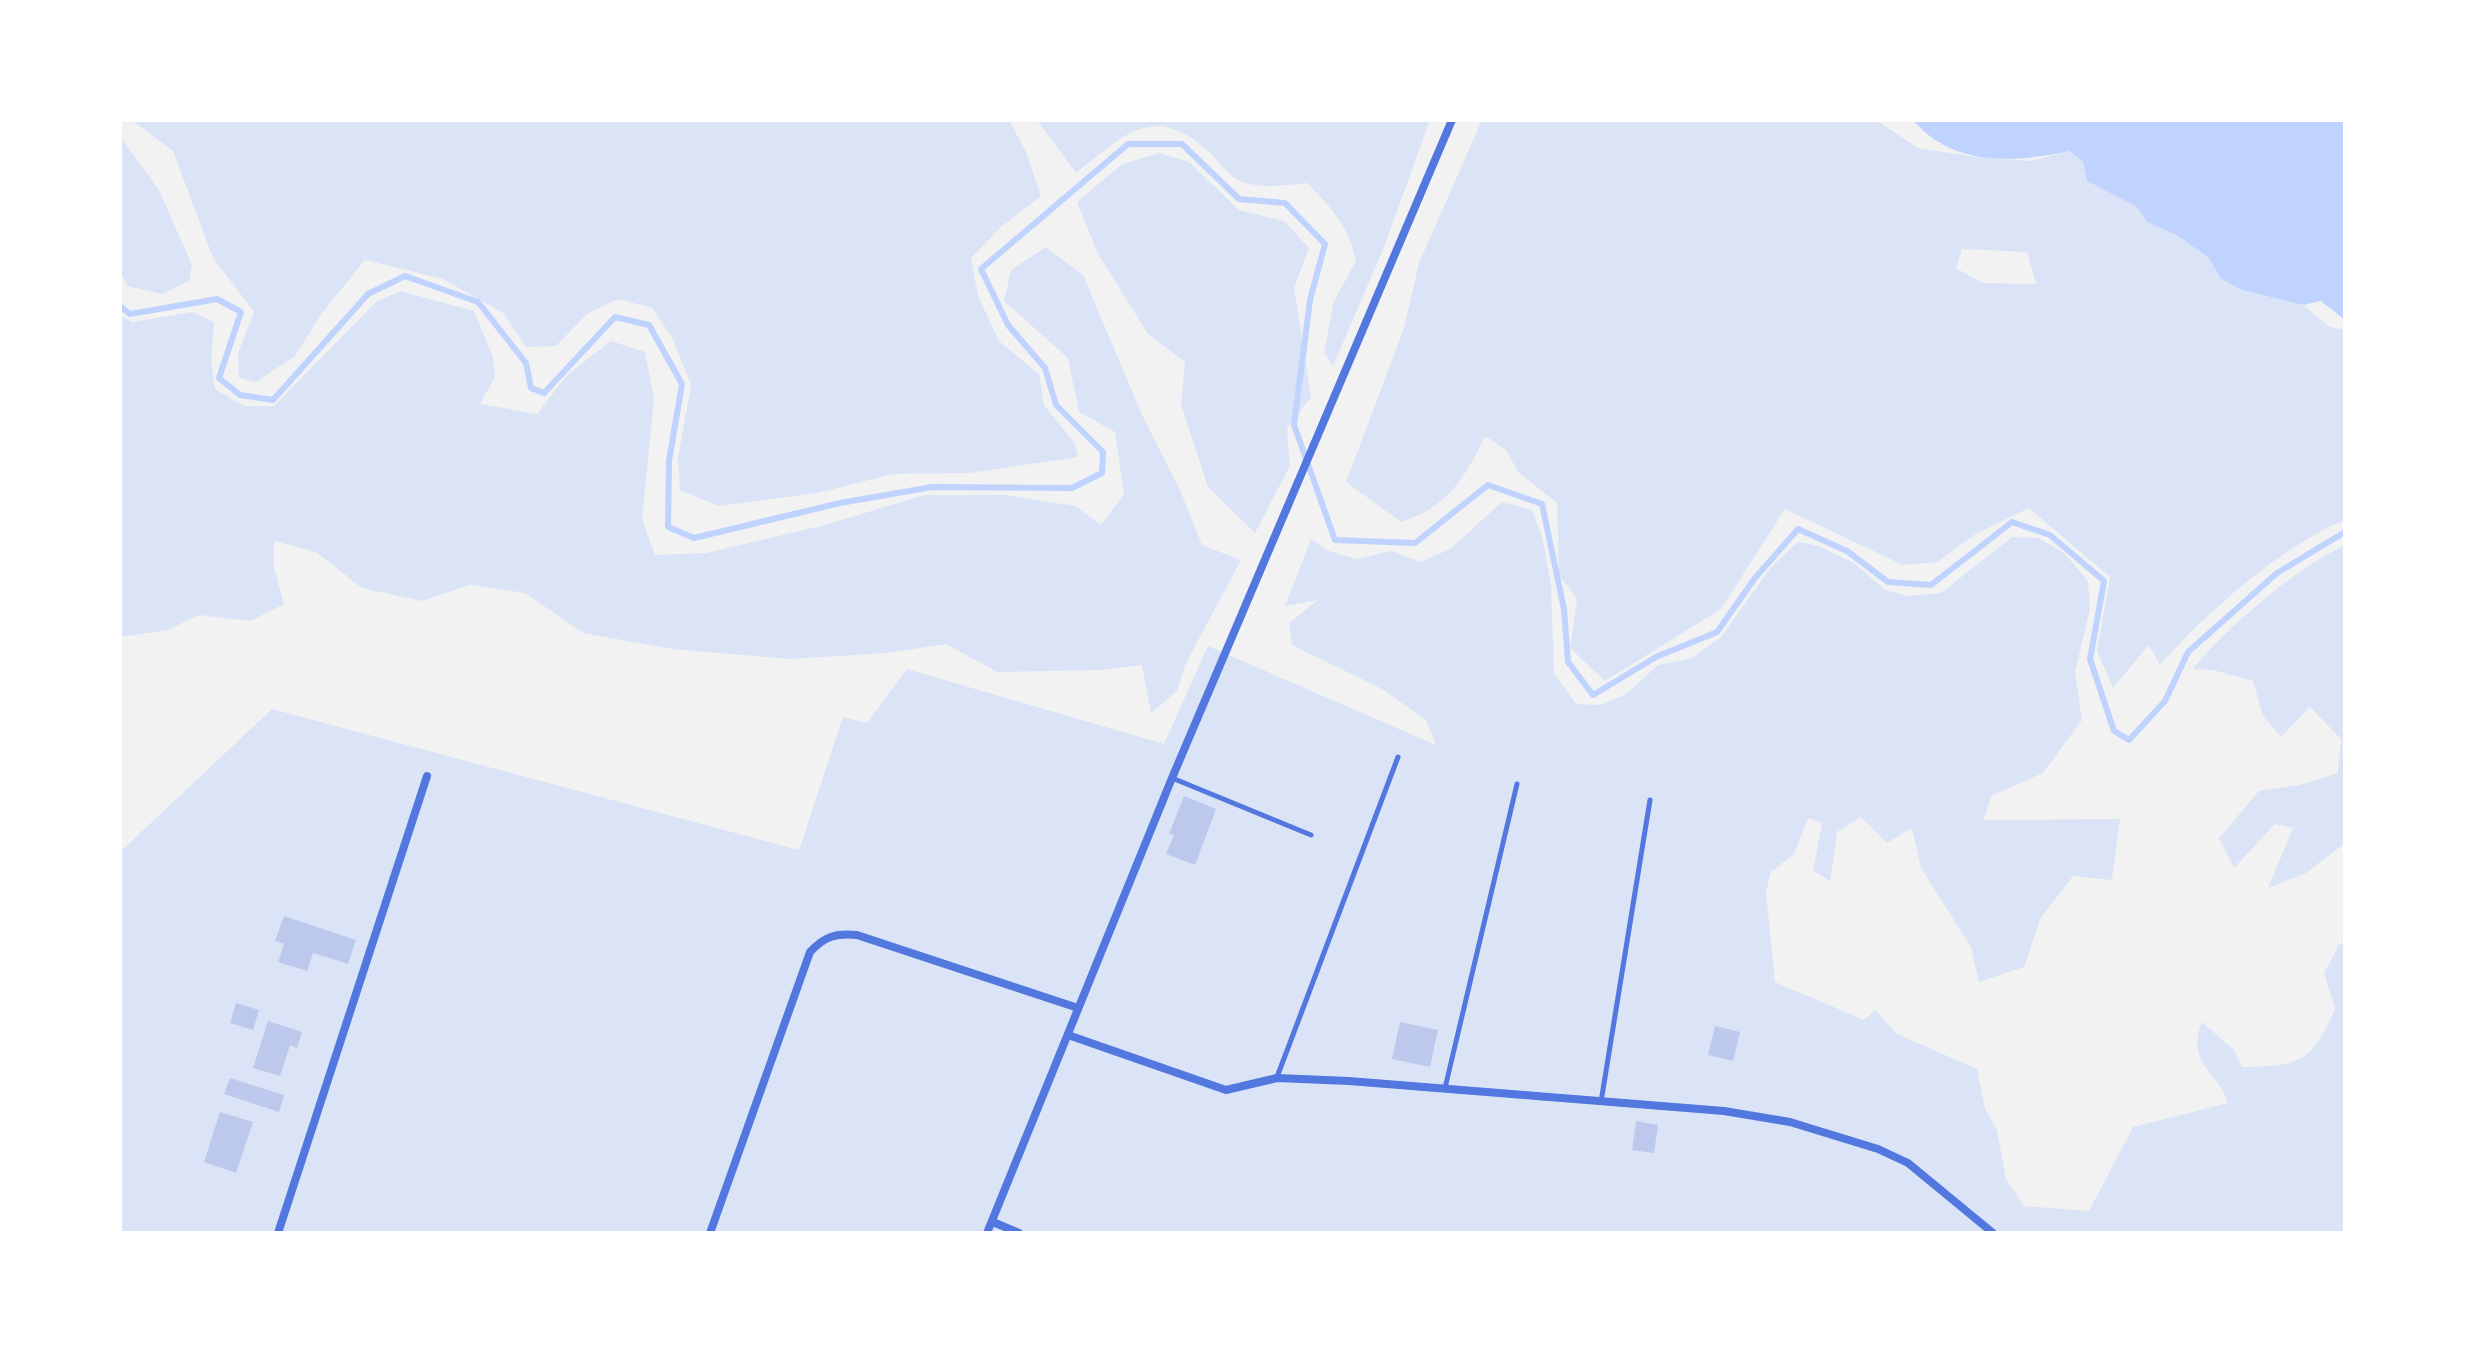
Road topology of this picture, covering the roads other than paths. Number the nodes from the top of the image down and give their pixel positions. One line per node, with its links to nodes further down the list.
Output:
1 (1452, 120): 4 (street)
2 (1398, 757): 10 (lane)
3 (427, 776): 14 (street)
4 (1172, 778): 7 (lane); 8 (street)
5 (1517, 784): 11 (lane)
6 (1650, 800): 12 (lane)
7 (1311, 835)
8 (1078, 1008): 9 (street); 15 (street)
9 (1068, 1035): 10 (street); 13 (street)
10 (1277, 1078): 11 (street)
11 (1445, 1089): 12 (street)
12 (1601, 1103): 19 (street)
13 (993, 1222): 16 (street); 17 (street); 18 (street)
14 (278, 1233)
15 (710, 1233)
16 (987, 1233)
17 (999, 1233)
18 (1019, 1233)
19 (1993, 1233)

